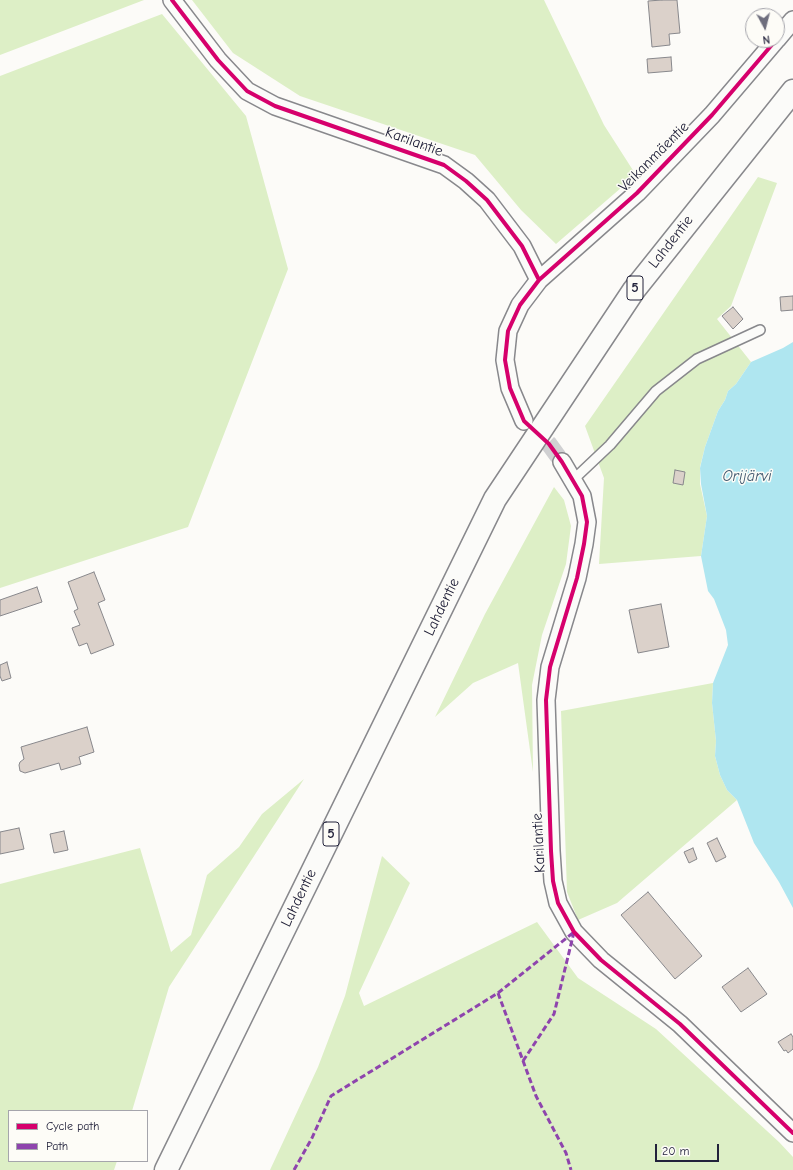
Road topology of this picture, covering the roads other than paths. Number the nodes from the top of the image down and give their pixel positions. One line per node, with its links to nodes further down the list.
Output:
1 (172, 0): 6 (street, Karilantie)
2 (793, 20): 3 (street, Veikanmäentie)
3 (785, 29)
4 (768, 48): 6 (street, Veikanmäentie)
5 (793, 91): 12 (highway, Lahdentie / 5)
6 (539, 280): 8 (street)
7 (760, 330): 10 (lane)
8 (524, 421)
9 (562, 462): 10 (street, Karilantie)
10 (573, 480): 11 (street, Karilantie)
11 (793, 1133)
12 (166, 1170)

